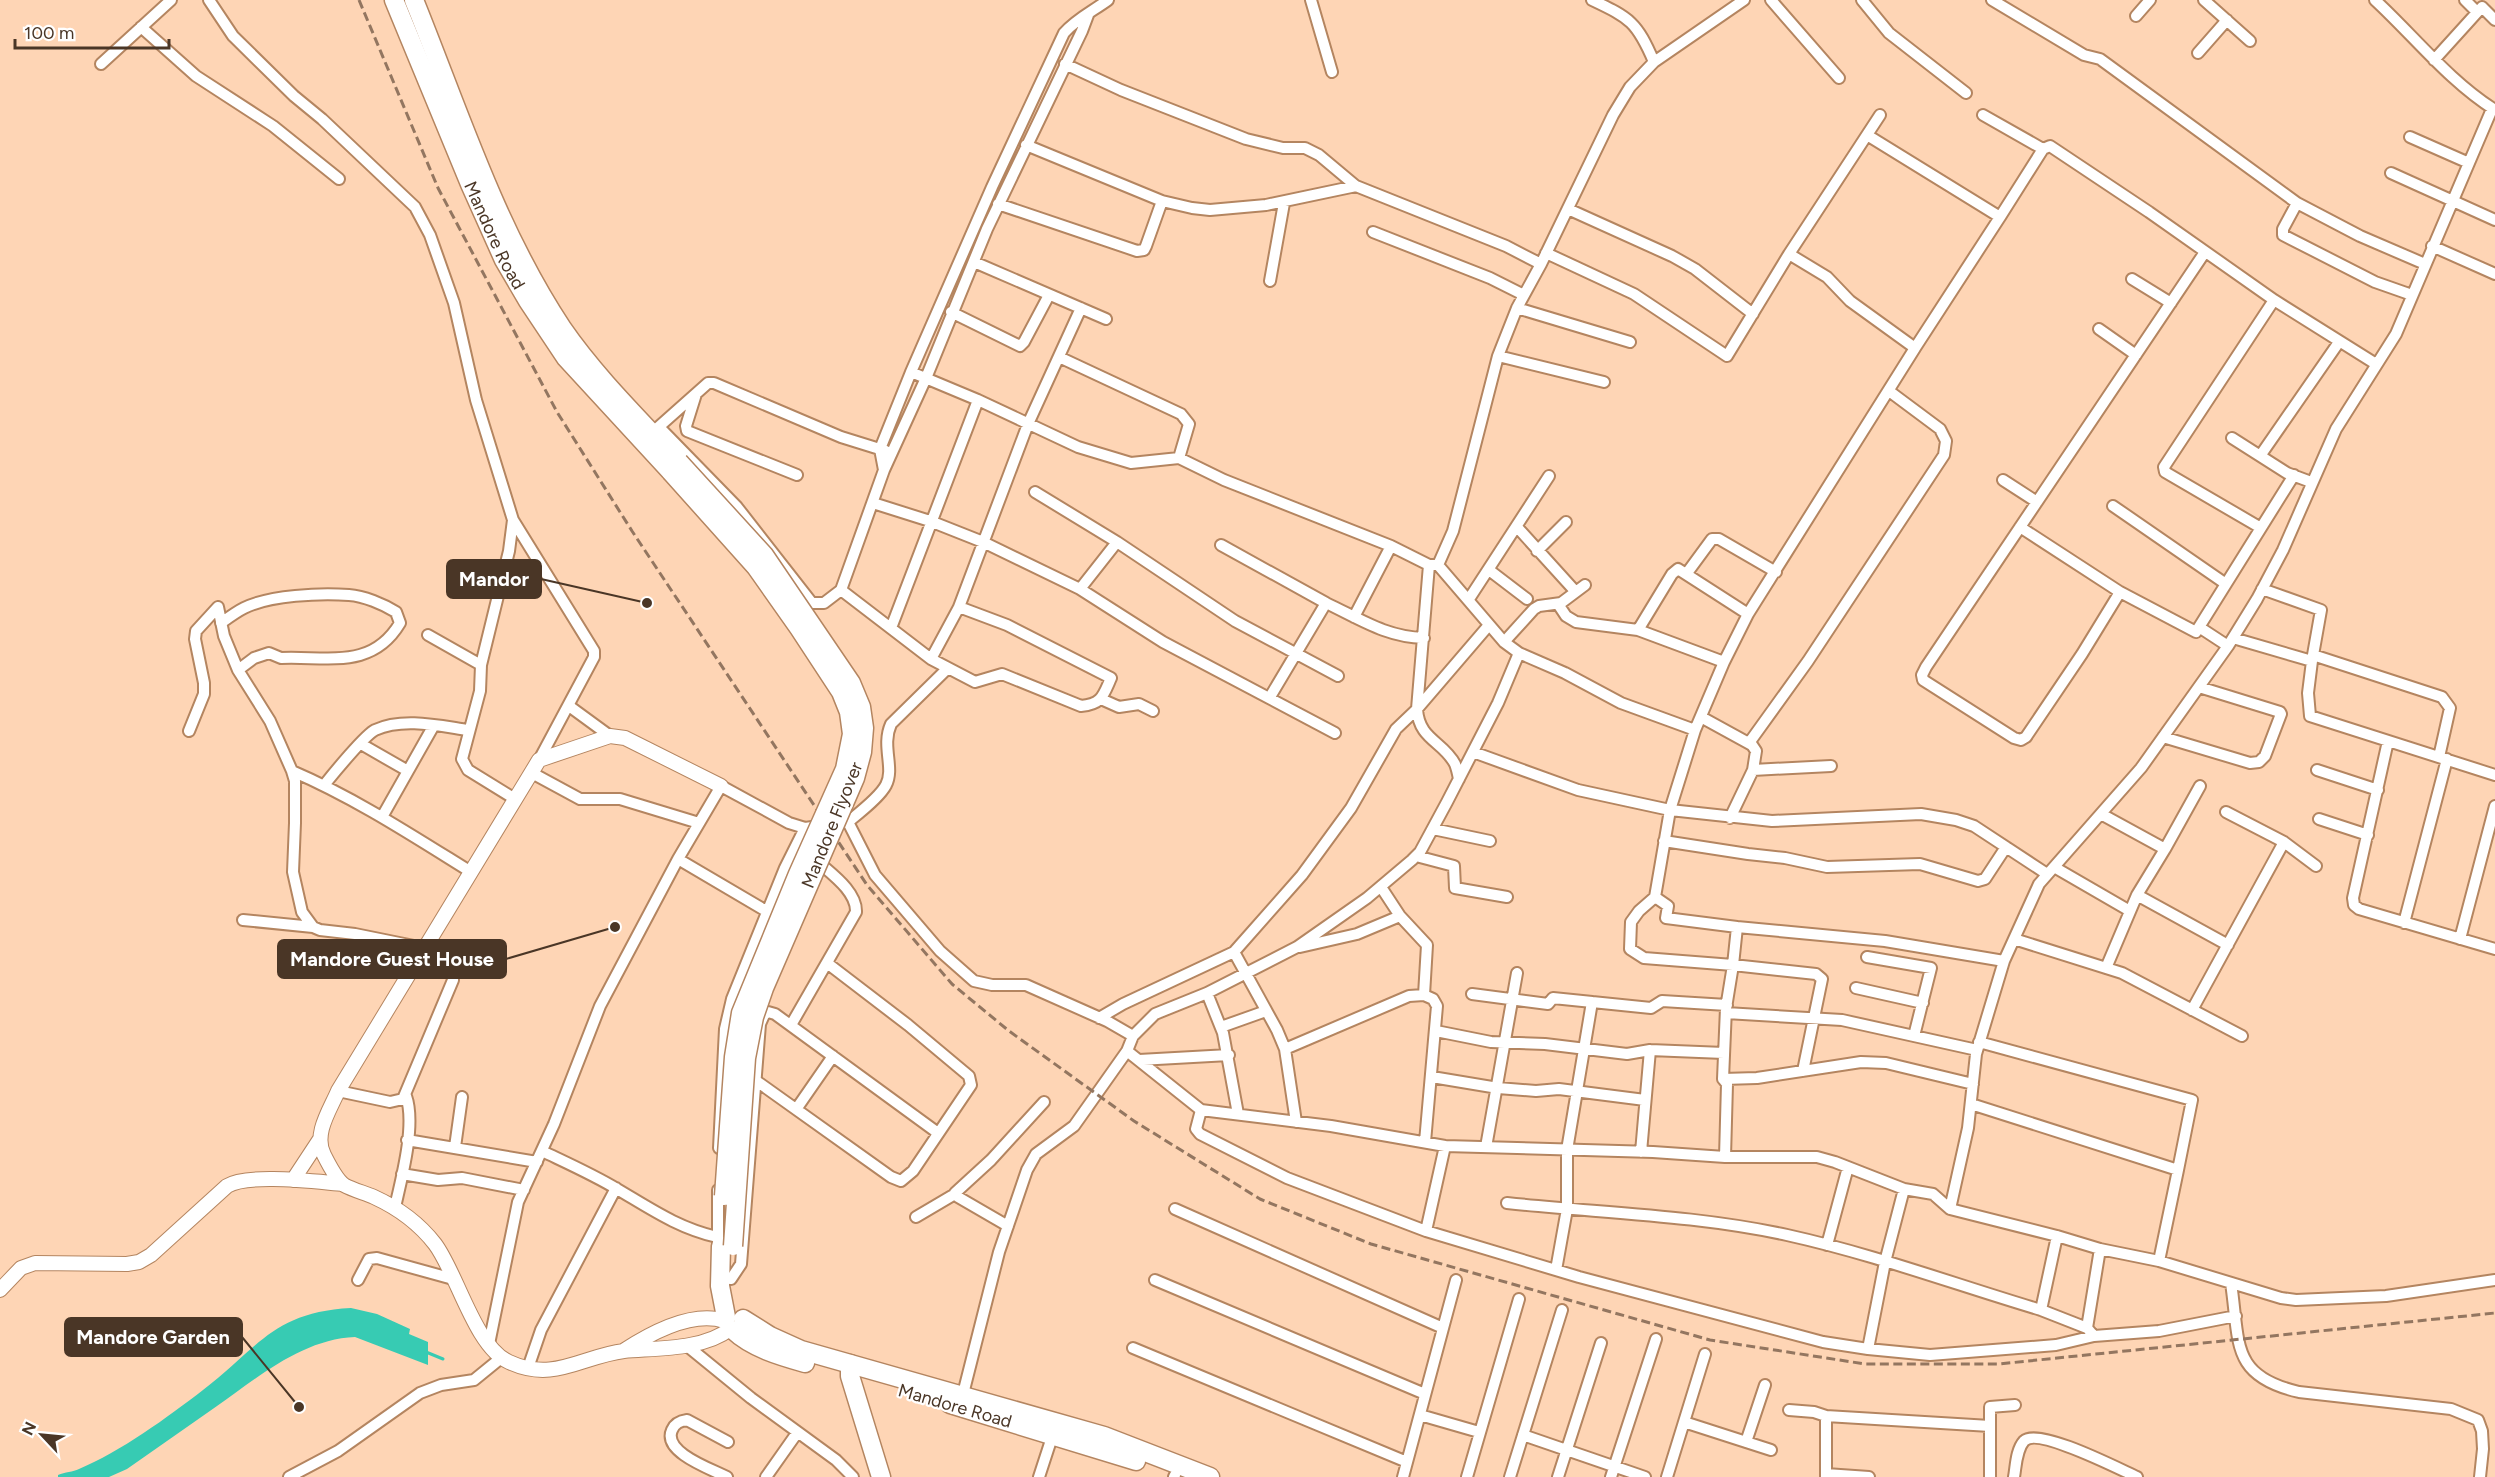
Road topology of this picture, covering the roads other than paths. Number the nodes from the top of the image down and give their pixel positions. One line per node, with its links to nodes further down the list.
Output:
1 (171, 0): 21 (street)
2 (209, 0): 102 (street)
3 (394, 0): 86 (highway, Mandore Road)
4 (414, 0): 86 (highway)
5 (1108, 0): 17 (street)
6 (1311, 0): 28 (street)
7 (1592, 0): 24 (street)
8 (1744, 0): 24 (street)
9 (1771, 0): 29 (street)
10 (1862, 0): 30 (street)
11 (1992, 0): 45 (street)
12 (2150, 0): 18 (street)
13 (2204, 0): 19 (street)
14 (2376, 0): 25 (street)
15 (2465, 0): 16 (street)
16 (2484, 6): 20 (street); 25 (street)
17 (1088, 15): 27 (street); 79 (street)
18 (2136, 16)
19 (2227, 20): 22 (street); 23 (street)
20 (2495, 20)
21 (141, 27): 26 (street); 40 (street)
22 (2250, 40)
23 (2198, 53)
24 (1653, 59): 47 (street)
25 (2434, 60): 31 (street)
26 (101, 64)
27 (1065, 64): 36 (street); 41 (street)
28 (1332, 72)
29 (1839, 78)
30 (1966, 93)
31 (2493, 109): 38 (street)
32 (1983, 115): 37 (street)
33 (1880, 116): 34 (street)
34 (1867, 135): 48 (street); 54 (street)
35 (2410, 137): 38 (street)
36 (1026, 144): 42 (street); 46 (street)
37 (2043, 149): 48 (street); 52 (street)
38 (2469, 163): 43 (street)
39 (2391, 174): 43 (street)
40 (339, 179)
41 (1356, 186): 44 (street); 55 (street)
42 (1162, 201): 44 (street); 46 (street)
43 (2452, 201): 49 (street); 51 (street)
44 (1284, 203): 60 (street)
45 (2297, 203): 57 (street); 63 (street)
46 (998, 204): 56 (street)
47 (1568, 209): 53 (street); 69 (street)
48 (2000, 217): 74 (street)
49 (2495, 220)
50 (1373, 232): 61 (street)
51 (2432, 246): 57 (street); 58 (street)
52 (2205, 252): 64 (street); 65 (street)
53 (1546, 253): 55 (street); 69 (street)
54 (1789, 254): 69 (street); 74 (street)
55 (1536, 261): 61 (street)
56 (974, 262): 62 (street); 68 (street)
57 (2424, 264): 63 (street)
58 (2495, 274)
59 (2133, 279): 65 (street)
60 (1270, 280)
61 (1521, 293): 67 (street)
62 (1049, 295): 66 (street); 68 (street)
63 (2412, 295): 78 (street)
64 (2274, 300): 73 (street); 107 (street)
65 (2170, 303): 75 (street)
66 (1081, 308): 70 (street); 77 (street)
67 (1517, 308): 72 (street); 76 (street)
68 (951, 312): 80 (street)
69 (1753, 314)
70 (1106, 319)
71 (2098, 329): 75 (street)
72 (1630, 342)
73 (2339, 342): 78 (street); 90 (street)
74 (1915, 348): 82 (street)
75 (2136, 355): 99 (street)
76 (1498, 356): 81 (street); 113 (street)
77 (1059, 357): 85 (street); 91 (street)
78 (2376, 364): 97 (street)
79 (911, 372): 80 (street); 88 (street)
80 (926, 378): 84 (street); 89 (street)
81 (1604, 382)
82 (1889, 391): 115 (street); 162 (street)
83 (696, 394): 86 (street); 88 (street); 93 (street)
84 (978, 400): 85 (street); 103 (street)
85 (1028, 424): 91 (street); 108 (street)
86 (651, 434): 120 (street); 304 (highway, Mandore Flyover, bridge)
87 (2232, 438): 90 (street)
88 (880, 449): 89 (street); 92 (street)
89 (892, 453): 92 (street)
90 (2260, 456): 94 (street)
91 (1179, 458): 111 (street)
92 (884, 470): 100 (street)
93 (797, 475)
94 (2294, 475): 97 (street); 107 (street)
95 (1550, 476): 105 (street)
96 (2003, 480): 99 (street)
97 (2312, 482): 119 (street)
98 (1035, 492): 109 (street)
99 (2037, 502): 106 (street)
100 (873, 503): 103 (street); 120 (street)
101 (2113, 506): 117 (street)
102 (513, 520): 143 (street); 150 (street)
103 (930, 521): 108 (street); 132 (street)
104 (1566, 522): 112 (street)
105 (1517, 527): 112 (street); 114 (street)
106 (2020, 528): 121 (street); 121 (street)
107 (2261, 528): 117 (street)
108 (983, 542): 118 (street); 126 (street)
109 (1117, 542): 118 (street); 138 (street)
110 (1221, 544): 124 (street)
111 (1391, 546): 113 (street); 128 (street)
112 (1537, 551): 125 (street)
113 (1430, 564): 122 (street); 135 (street)
114 (1489, 570): 122 (street); 123 (street)
115 (1776, 572): 116 (street); 127 (street)
116 (1687, 573): 127 (street); 133 (street)
117 (2226, 584): 131 (street)
118 (1080, 589): 148 (street)
119 (2262, 589): 137 (street); 140 (street)
120 (841, 590): 132 (street)
121 (2120, 592): 131 (street)
122 (1469, 599): 130 (street)
123 (1527, 599)
124 (1326, 603): 128 (street); 138 (street)
125 (1558, 604): 133 (street); 136 (street)
126 (959, 607): 141 (street); 149 (street)
127 (1748, 614): 142 (street)
128 (1354, 616): 135 (street)
129 (221, 623): 145 (street); 145 (street); 157 (street)
130 (1489, 625): 136 (street); 152 (street)
131 (2199, 627): 137 (street)
132 (891, 628): 141 (street)
133 (1638, 630): 142 (street)
134 (428, 635): 143 (street)
135 (1420, 638): 152 (street)
136 (1504, 642): 139 (street)
137 (2231, 642): 140 (street); 147 (street)
138 (1297, 652): 146 (street); 148 (street)
139 (1519, 653): 156 (street); 164 (street)
140 (2312, 658): 161 (street); 165 (street)
141 (931, 659): 144 (street)
142 (1724, 662): 153 (street)
143 (481, 665): 155 (street)
144 (948, 668): 149 (street); 188 (street)
145 (238, 670): 170 (street)
146 (1338, 676)
147 (2199, 687): 160 (street); 160 (street)
148 (1270, 698): 158 (street)
149 (1101, 699): 151 (street)
150 (569, 706): 159 (street); 166 (street)
151 (1153, 711)
152 (1413, 712): 174 (street); 220 (street)
153 (1701, 717): 156 (street); 162 (street)
154 (434, 725): 155 (street); 163 (street); 171 (street)
155 (468, 730): 179 (street)
156 (1695, 730): 181 (street)
157 (189, 731)
158 (1335, 733)
159 (610, 736): 166 (street); 176 (street)
160 (2163, 737): 183 (street)
161 (2388, 741): 165 (street); 178 (street)
162 (1749, 743): 168 (street)
163 (361, 744): 171 (street); 175 (street)
164 (1473, 752): 174 (street); 181 (street)
165 (2443, 758): 173 (street); 211 (street)
166 (539, 760): 172 (street)
167 (1831, 766): 168 (street)
168 (1753, 770): 185 (street)
169 (2316, 770): 178 (street)
170 (292, 771): 175 (street); 212 (street)
171 (408, 771): 184 (street)
172 (532, 773): 179 (street); 187 (street)
173 (2495, 775)
174 (1459, 779): 190 (street)
175 (325, 784): 184 (street)
176 (721, 786): 187 (street); 189 (street)
177 (2200, 786): 197 (street)
178 (2378, 789): 191 (street)
179 (515, 798): 202 (street)
180 (2495, 806): 215 (street)
181 (1670, 810): 185 (street); 193 (street)
182 (2226, 812): 194 (street)
183 (2101, 814): 197 (street); 201 (street)
184 (382, 817): 202 (street)
185 (1730, 818): 196 (street)
186 (2319, 819): 191 (street)
187 (699, 822): 199 (street)
188 (848, 822): 189 (street); 239 (street)
189 (805, 828): 195 (street)
190 (1433, 829): 192 (street); 198 (street)
191 (2368, 835): 211 (street)
192 (1490, 841)
193 (1664, 841): 196 (street); 206 (street)
194 (2284, 842): 200 (street); 216 (street)
195 (798, 843): 208 (street); 223 (street)
196 (2006, 847): 201 (street)
197 (2166, 849): 204 (street)
198 (1416, 856): 203 (street); 205 (street)
199 (678, 859): 208 (street); 282 (street)
200 (2316, 866)
201 (2050, 870): 207 (street); 214 (street)
202 (471, 872): 218 (street)
203 (1381, 887): 209 (street); 217 (street)
204 (2137, 895): 207 (street); 216 (street)
205 (1507, 897)
206 (1655, 897): 213 (street); 224 (street)
207 (2130, 911): 225 (street)
208 (768, 912): 304 (street)
209 (1400, 916): 217 (street); 232 (street)
210 (243, 920): 212 (street)
211 (2404, 923): 215 (street)
212 (313, 927): 218 (street)
213 (1737, 927): 222 (street); 224 (street)
214 (2014, 939): 222 (street); 225 (street)
215 (2460, 939): 219 (street)
216 (2228, 945): 237 (street)
217 (1297, 947): 226 (street)
218 (424, 948): 263 (street)
219 (2495, 949)
220 (1234, 952): 226 (street); 239 (street)
221 (1867, 957): 235 (street)
222 (2004, 961): 248 (street)
223 (827, 963): 241 (street); 274 (street)
224 (1733, 965): 236 (street); 240 (street)
225 (2106, 968): 237 (street)
226 (1246, 971): 230 (street); 238 (street)
227 (1516, 973): 233 (street)
228 (453, 980): 265 (street)
229 (1856, 988): 235 (street)
230 (1207, 993): 242 (street); 244 (street)
231 (1472, 994): 233 (street)
232 (1424, 996): 243 (street); 249 (street)
233 (1512, 999): 234 (street); 247 (street)
234 (1592, 1002): 236 (street); 250 (street)
235 (1923, 1004): 245 (street)
236 (1726, 1009): 240 (street); 253 (street)
237 (2192, 1010): 246 (street)
238 (1266, 1011): 242 (street); 249 (street)
239 (1103, 1019): 244 (street)
240 (1815, 1019): 245 (street); 257 (street)
241 (791, 1025): 255 (street); 260 (street)
242 (1221, 1027): 254 (street)
243 (1436, 1031): 247 (street); 258 (street)
244 (1129, 1035): 252 (street)
245 (1914, 1036): 248 (street)
246 (2242, 1036)
247 (1505, 1043): 250 (street); 262 (street)
248 (1978, 1046): 261 (street); 287 (street)
249 (1286, 1049): 273 (street)
250 (1584, 1049): 251 (street); 264 (street)
251 (1650, 1050): 253 (street); 267 (street)
252 (1127, 1051): 256 (street); 301 (street)
253 (1724, 1053): 259 (street)
254 (1229, 1054): 256 (street); 272 (street)
255 (833, 1056): 270 (street); 274 (street)
256 (1138, 1060): 271 (street)
257 (1803, 1071): 259 (street); 261 (street)
258 (1432, 1077): 262 (street); 277 (street)
259 (1723, 1079): 284 (street)
260 (755, 1080): 270 (street); 315 (street)
261 (1973, 1084): 269 (street)
262 (1498, 1088): 264 (street); 280 (street)
263 (338, 1091): 265 (street); 275 (street)
264 (1578, 1092): 267 (street); 281 (street)
265 (405, 1096): 276 (street)
266 (462, 1096): 279 (street)
267 (1645, 1100): 283 (street)
268 (1044, 1102): 294 (street)
269 (1971, 1104): 287 (street); 299 (street)
270 (797, 1108): 274 (street)
271 (1201, 1110): 272 (street); 302 (street)
272 (1238, 1114): 273 (street)
273 (1296, 1122): 277 (street)
274 (938, 1133)
275 (320, 1139): 289 (street); 290 (street)
276 (407, 1140): 279 (street); 288 (street)
277 (1425, 1142): 278 (street)
278 (1445, 1146): 280 (street); 302 (street)
279 (455, 1147): 285 (street)
280 (1486, 1147): 281 (street)
281 (1567, 1150): 283 (street); 298 (street)
282 (542, 1151): 285 (street); 291 (street)
283 (1641, 1152): 284 (street)
284 (1725, 1157): 286 (street)
285 (537, 1162): 293 (street)
286 (1848, 1167): 292 (street); 305 (street)
287 (2178, 1170): 307 (street)
288 (402, 1174): 293 (street); 296 (street)
289 (293, 1180): 290 (street); 317 (street)
290 (343, 1184): 296 (street)
291 (616, 1188): 304 (street); 334 (street)
292 (1904, 1189): 299 (street); 308 (street)
293 (524, 1190): 327 (street)
294 (956, 1196): 300 (street); 301 (street)
295 (1507, 1203): 298 (street)
296 (395, 1207): 310 (street)
297 (1175, 1209): 323 (street)
298 (1567, 1209): 305 (street); 309 (street)
299 (1950, 1209): 303 (street)
300 (916, 1217)
301 (1008, 1226): 337 (street)
302 (1426, 1231): 309 (street)
303 (2057, 1236): 306 (street); 320 (street)
304 (724, 1243): 315 (highway, Mandore Flyover)
305 (1827, 1245): 308 (street)
306 (2100, 1249): 307 (street); 324 (street)
307 (2159, 1261): 316 (street)
308 (1885, 1262): 320 (street); 330 (street)
309 (1556, 1270): 330 (street)
310 (453, 1279): 311 (street); 327 (street)
311 (358, 1280)
312 (1155, 1280): 338 (street)
313 (1456, 1280): 323 (street)
314 (2495, 1280): 316 (street)
315 (726, 1282): 322 (highway)
316 (2231, 1283): 321 (street)
317 (0, 1290)
318 (1519, 1299): 345 (street)
319 (1562, 1310): 348 (street)
320 (2041, 1310): 324 (street)
321 (2236, 1316): 324 (street); 375 (street)
322 (732, 1322): 328 (street); 331 (street); 335 (highway)
323 (1443, 1328): 338 (street)
324 (2090, 1332): 330 (street)
325 (1656, 1339): 354 (street)
326 (1601, 1343): 351 (street)
327 (489, 1344): 333 (street)
328 (686, 1345): 331 (street); 346 (street)
329 (1133, 1348): 353 (street)
330 (1868, 1349)
331 (623, 1351): 334 (street)
332 (1705, 1354): 343 (street)
333 (501, 1358): 334 (street); 357 (street)
334 (528, 1368)
335 (857, 1372): 337 (highway, Mandore Road); 347 (highway, Mandore Road); 361 (highway); 362 (highway)
336 (1765, 1385): 350 (street)
337 (963, 1394): 364 (highway, Mandore Road)
338 (1425, 1394): 341 (street)
339 (2015, 1405): 344 (street)
340 (1789, 1410): 342 (street)
341 (1420, 1414): 345 (street); 353 (street)
342 (1826, 1416): 344 (street); 356 (street)
343 (1684, 1422): 350 (street); 370 (street)
344 (1990, 1426): 372 (street)
345 (1479, 1432): 366 (street)
346 (797, 1433): 359 (street); 360 (street)
347 (1053, 1434): 355 (highway, Mandore Road); 363 (street)
348 (1523, 1435): 351 (street); 367 (street)
349 (728, 1442): 358 (street)
350 (1746, 1442): 352 (street)
351 (1567, 1450): 354 (street); 368 (street)
352 (1772, 1450)
353 (1407, 1462): 365 (street)
354 (1612, 1472): 369 (street)
355 (1176, 1476)
356 (1826, 1476): 371 (street)
357 (289, 1477)
358 (727, 1477)
359 (766, 1477)
360 (853, 1477)
361 (881, 1477)
362 (892, 1477)
363 (1039, 1477)
364 (1210, 1477)
365 (1403, 1477)
366 (1467, 1477)
367 (1510, 1477)
368 (1558, 1477)
369 (1645, 1477)
370 (1667, 1477)
371 (1869, 1477)
372 (1990, 1477)
373 (2014, 1477): 374 (street)
374 (2137, 1477)
375 (2481, 1477)

